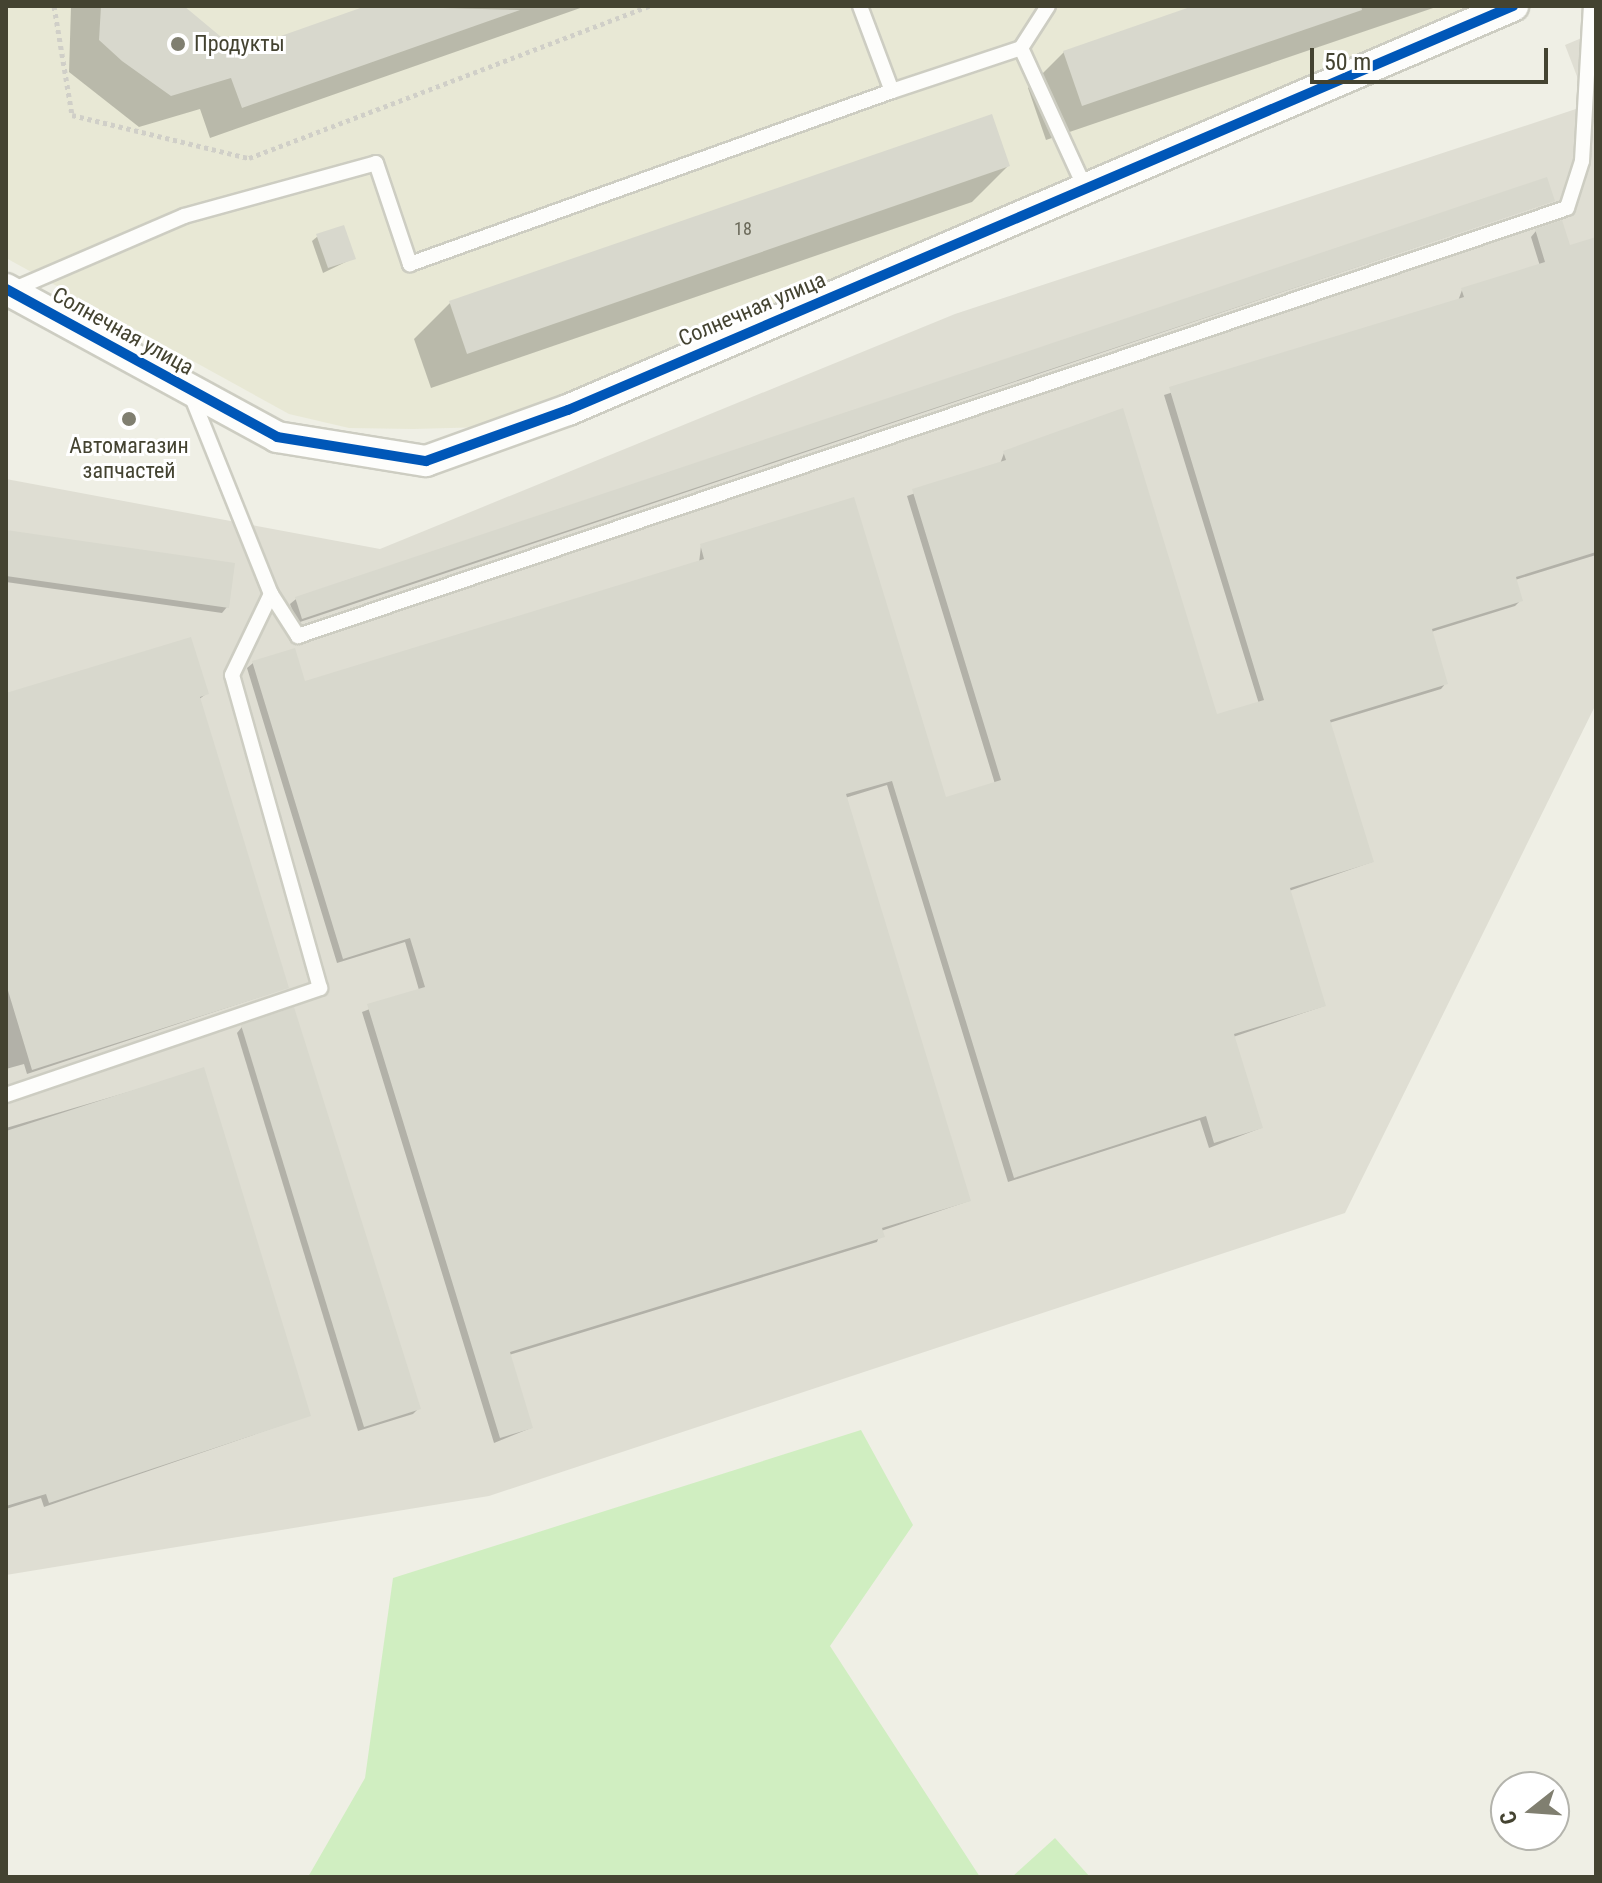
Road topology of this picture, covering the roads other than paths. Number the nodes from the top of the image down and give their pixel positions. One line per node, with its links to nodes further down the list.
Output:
1 (860, 6): 7 (lane)
2 (1048, 6): 5 (lane)
3 (1513, 6): 8 (street, Солнечная улица)
4 (1591, 6): 6 (lane)
5 (1021, 48): 7 (lane); 8 (lane)
6 (1592, 61): 11 (lane)
7 (892, 91): 9 (lane)
8 (1085, 188): 10 (street, Солнечная улица)
9 (8, 290): 10 (street, Солнечная улица)
10 (189, 389): 11 (lane)
11 (271, 594): 12 (lane)
12 (6, 1095)

